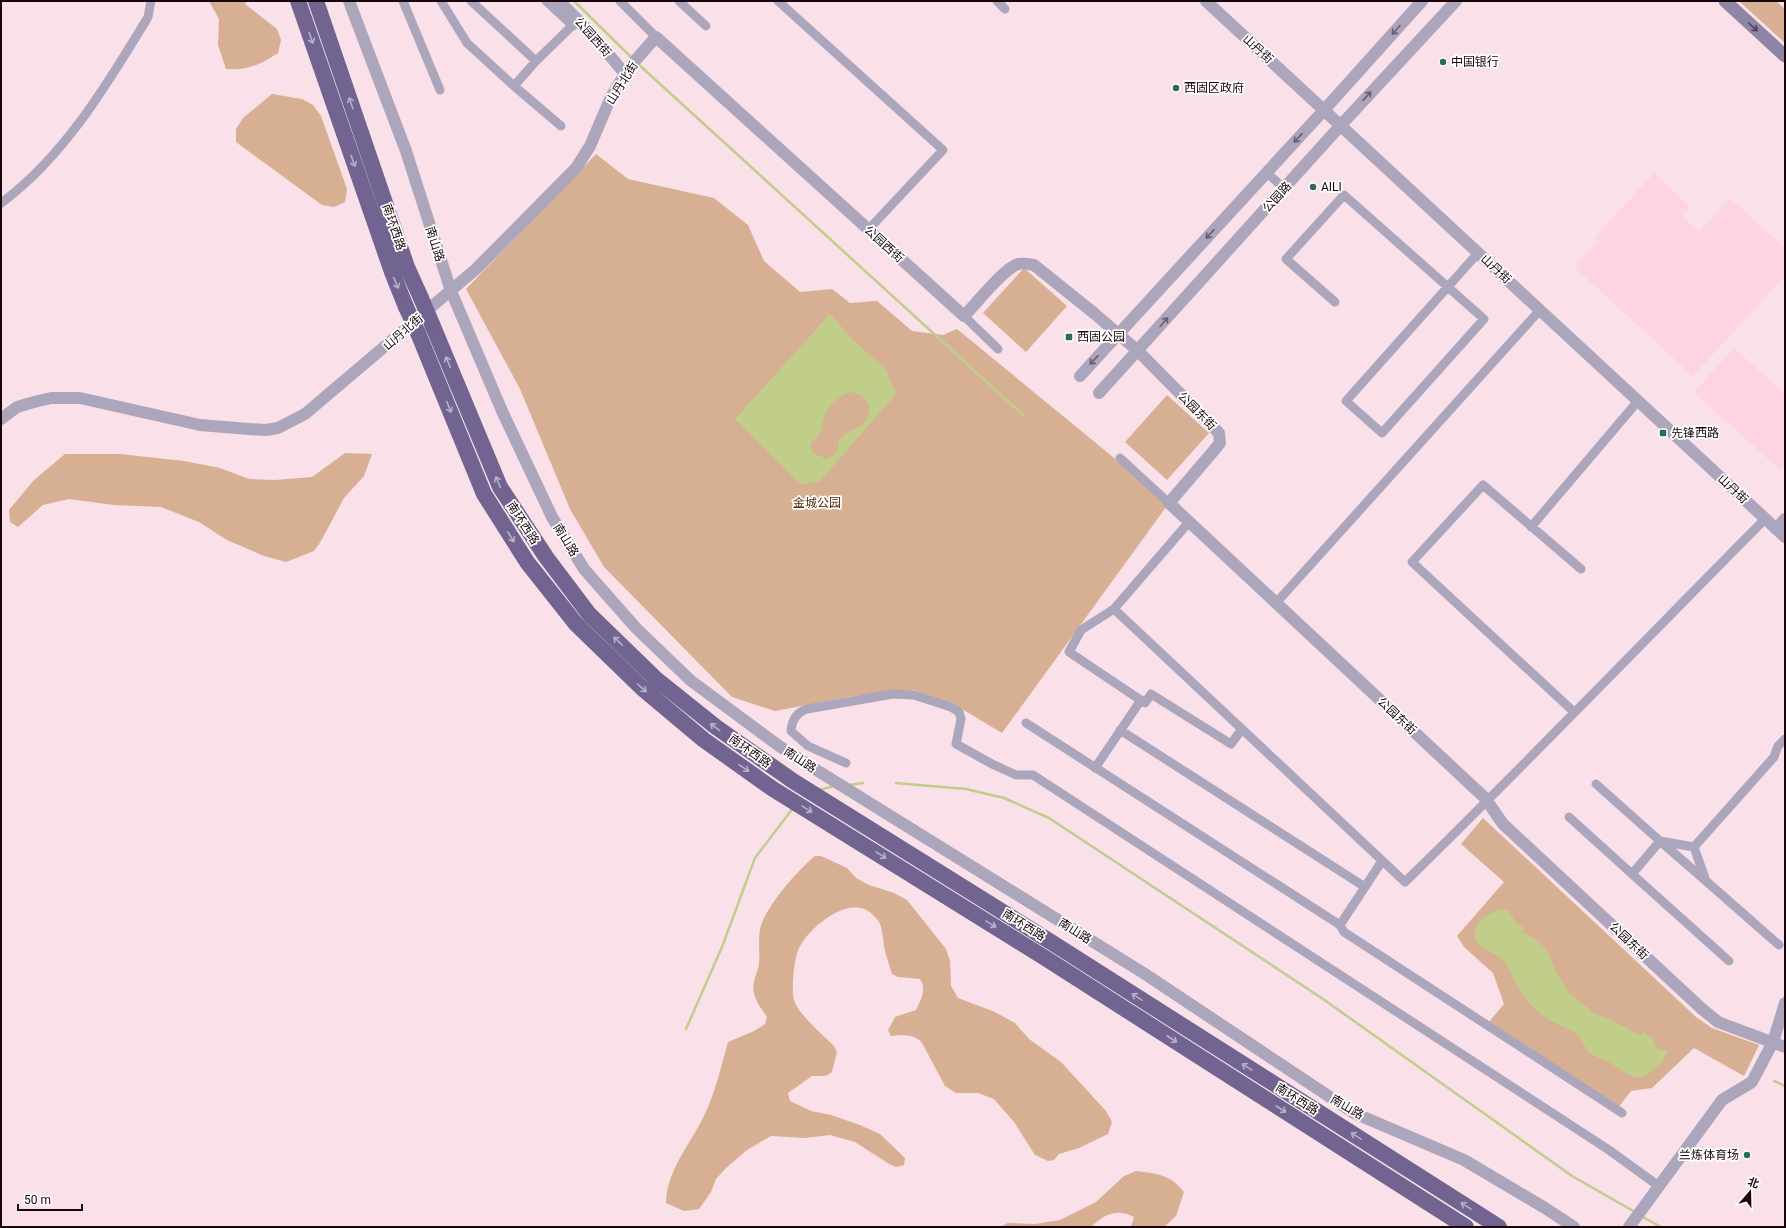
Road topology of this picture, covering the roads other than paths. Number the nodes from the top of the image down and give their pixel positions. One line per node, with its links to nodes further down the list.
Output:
1 (151, 1): 32 (street)
2 (298, 1): 86 (highway, 南环西路, one-way to 86, bridge)
3 (316, 1): 87 (highway, 南环西路, one-way to 3, bridge)
4 (350, 1): 36 (street, 南山路)
5 (403, 1): 26 (street)
6 (441, 1): 25 (street)
7 (472, 1): 23 (street)
8 (546, 1): 19 (street)
9 (558, 1): 19 (street, 公园西街)
10 (620, 1): 21 (street)
11 (679, 1): 20 (street)
12 (778, 1): 33 (street)
13 (997, 1): 18 (street)
14 (1206, 1): 27 (street, 山丹街)
15 (1422, 1): 27 (street, 公园路, one-way to 27)
16 (1456, 1): 28 (street, 公园路, one-way to 16)
17 (1724, 1): 22 (main road, one-way to 22)
18 (1005, 9)
19 (575, 23): 23 (street); 24 (street, 公园西街)
20 (706, 26)
21 (656, 37): 24 (street, 山丹北街); 33 (street, 公园西街)
22 (1785, 56)
23 (536, 61): 25 (street)
24 (626, 75): 36 (street, 山丹北街)
25 (514, 86): 29 (street)
26 (440, 90)
27 (1325, 109): 28 (street, 山丹街); 30 (street, 公园路, one-way to 30)
28 (1341, 125): 31 (street, 公园路); 34 (street, 山丹街)
29 (561, 126)
30 (1266, 173): 31 (street); 40 (street, 公园路, one-way to 40)
31 (1284, 188): 42 (street, 公园路, one-way to 31)
32 (1, 203)
33 (868, 230): 39 (street, 公园西街)
34 (1478, 253): 35 (street); 38 (street, 山丹街)
35 (1448, 287): 35 (street); 37 (street)
36 (451, 291): 46 (street, 山丹北街); 65 (street, 南山路)
37 (1335, 302)
38 (1540, 310): 45 (street, 山丹街); 56 (street)
39 (964, 316): 40 (street); 41 (street)
40 (1118, 334): 42 (street, 公园东街); 43 (street, 公园路, one-way to 43)
41 (998, 349)
42 (1138, 351): 44 (street, 公园路); 48 (street, 公园东街)
43 (1080, 376)
44 (1099, 394)
45 (1638, 401): 49 (street, 山丹街); 52 (street)
46 (1, 419)
47 (1120, 458): 48 (street)
48 (1169, 503): 51 (street, 公园东街)
49 (1765, 519): 53 (street, 山丹街); 59 (street)
50 (1785, 519): 53 (street)
51 (1189, 522): 56 (street, 公园东街); 57 (street)
52 (1531, 527): 55 (street); 59 (street)
53 (1776, 529): 54 (street, 山丹街)
54 (1785, 537)
55 (1581, 569)
56 (1276, 603): 69 (street, 公园东街)
57 (1114, 610): 58 (street); 61 (street)
58 (1141, 700): 61 (street); 62 (street)
59 (1574, 712): 69 (street)
60 (1026, 722): 67 (street)
61 (1242, 729): 73 (street)
62 (1120, 730): 67 (street); 76 (street)
63 (1785, 739): 72 (street)
64 (808, 746): 65 (street); 66 (street); 84 (street)
65 (799, 759): 88 (street, 南山路)
66 (846, 762)
67 (1095, 768): 77 (street)
68 (1596, 784): 71 (street)
69 (1488, 802): 73 (street); 81 (street, 公园东街)
70 (1569, 817): 74 (street)
71 (1660, 841): 72 (street); 74 (street); 75 (street)
72 (1694, 847): 75 (street)
73 (1382, 861): 76 (street)
74 (1632, 874): 79 (street)
75 (1706, 881): 78 (street)
76 (1365, 886): 77 (street)
77 (1340, 926): 83 (street)
78 (1779, 945)
79 (1729, 961)
80 (1785, 1003): 81 (street)
81 (1773, 1042): 82 (street, 公园东街); 84 (street)
82 (1785, 1047)
83 (1622, 1113)
84 (1656, 1192): 85 (street)
85 (1632, 1224)
86 (1466, 1227)
87 (1499, 1227)
88 (1574, 1227)

